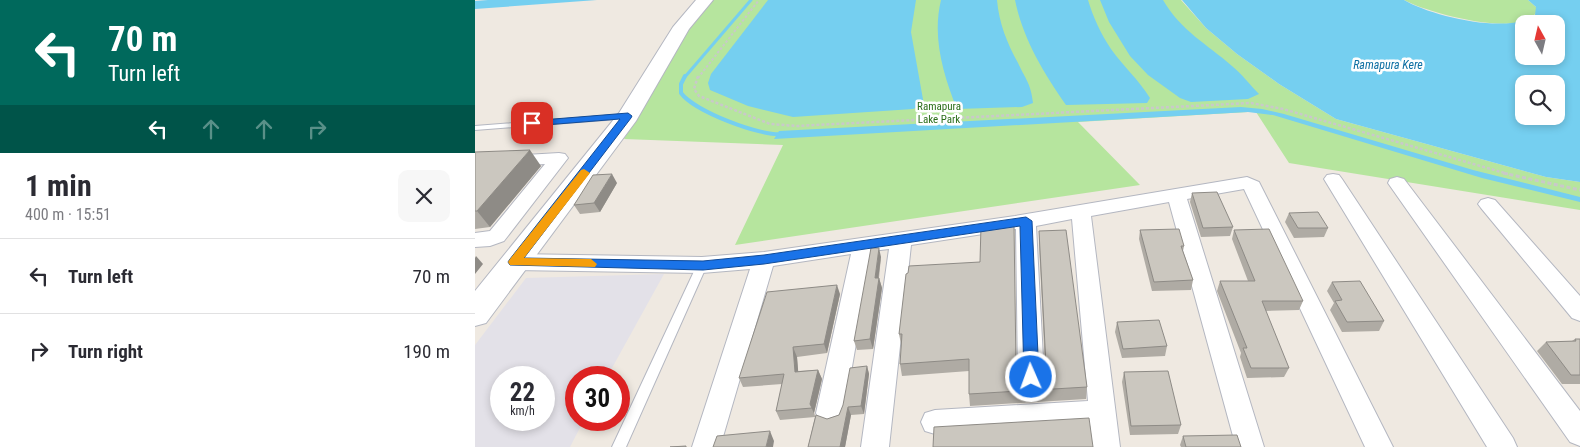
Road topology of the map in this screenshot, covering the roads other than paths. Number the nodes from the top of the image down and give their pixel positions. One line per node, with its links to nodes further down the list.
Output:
1 (705, 0): 2 (main road)
2 (628, 116): 3 (lane); 5 (main road)
3 (475, 128)
4 (475, 163): 6 (street)
5 (588, 167): 6 (street); 17 (main road)
6 (550, 169): 13 (street)
7 (1333, 179): 33 (street)
8 (1397, 183): 26 (street)
9 (1176, 194): 11 (street); 31 (street); 32 (street)
10 (1488, 204): 20 (street)
11 (1081, 211): 12 (street); 24 (street)
12 (1026, 221): 14 (street); 22 (street)
13 (475, 240)
14 (901, 240): 15 (street); 29 (street)
15 (863, 245): 16 (street); 23 (street)
16 (764, 260): 18 (street); 28 (street)
17 (515, 262): 18 (street); 19 (main road)
18 (703, 265): 27 (lane)
19 (483, 293): 21 (main road)
20 (1580, 312)
21 (475, 314)
22 (1031, 377)
23 (829, 412)
24 (1103, 412): 25 (street); 30 (street)
25 (935, 422)
26 (1580, 432)
27 (619, 447)
28 (707, 447)
29 (875, 447)
30 (1106, 447)
31 (1250, 447)
32 (1379, 447)
33 (1503, 447)

